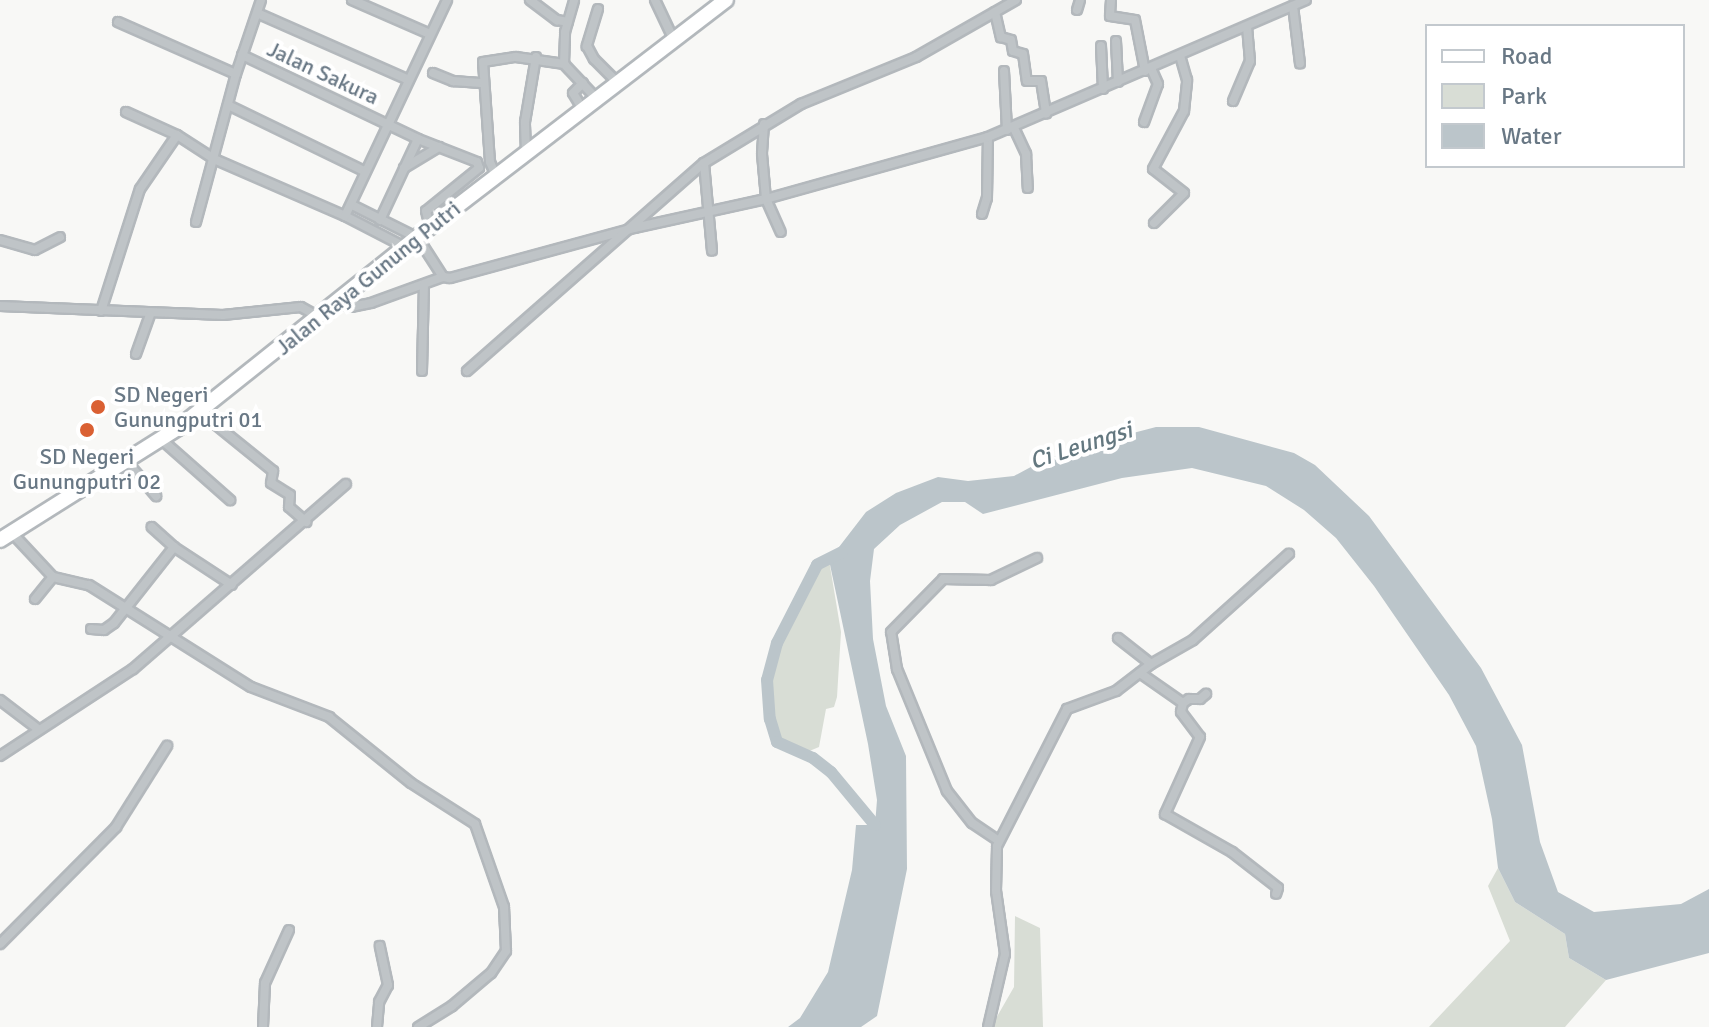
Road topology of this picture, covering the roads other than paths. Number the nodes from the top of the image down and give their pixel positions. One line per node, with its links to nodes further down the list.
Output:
1 (249, 0): 11 (street)
2 (352, 0): 18 (street)
3 (447, 0): 18 (street)
4 (530, 0): 16 (street)
5 (578, 0): 16 (street)
6 (655, 0): 19 (street)
7 (1111, 0): 27 (street)
8 (1306, 0): 12 (street)
9 (721, 1): 19 (main road, Jalan Raya Gunung Putri)
10 (1010, 1): 14 (street)
11 (259, 6): 22 (street); 31 (street)
12 (1293, 6): 17 (street); 26 (street)
13 (598, 9): 32 (street)
14 (995, 12): 42 (street); 45 (street)
15 (118, 22): 30 (street)
16 (568, 22): 25 (street)
17 (1247, 26): 23 (street); 38 (street)
18 (430, 34): 31 (street)
19 (673, 38): 32 (main road, Jalan Raya Gunung Putri)
20 (1116, 41): 33 (street)
21 (1101, 46): 36 (street)
22 (242, 55): 30 (street); 44 (street, Jalan Sakura)
23 (1180, 55): 27 (street); 66 (street)
24 (536, 57): 25 (street); 34 (street); 51 (street)
25 (564, 64): 35 (street)
26 (1300, 64)
27 (1148, 69): 33 (street); 43 (street)
28 (1004, 71): 46 (street)
29 (433, 73): 34 (street)
30 (236, 74): 39 (street)
31 (409, 80): 44 (street)
32 (617, 82): 37 (main road, Jalan Raya Gunung Putri)
33 (1118, 82): 36 (street)
34 (484, 83): 57 (street)
35 (583, 83): 37 (street); 40 (street)
36 (1103, 89): 42 (street)
37 (596, 98): 40 (main road, Jalan Raya Gunung Putri)
38 (1233, 101)
39 (228, 105): 52 (street); 55 (street)
40 (582, 108): 51 (main road, Jalan Raya Gunung Putri)
41 (126, 112): 47 (street)
42 (1046, 114): 46 (street)
43 (1144, 122)
44 (388, 123): 49 (street, Jalan Sakura); 55 (street)
45 (764, 124): 53 (street); 59 (street)
46 (1010, 129): 48 (street); 58 (street)
47 (177, 135): 52 (street); 78 (street)
48 (988, 137): 59 (street); 62 (street)
49 (418, 139): 50 (street, Jalan Sakura); 54 (street)
50 (439, 147): 54 (street); 56 (street, Jalan Sakura)
51 (526, 153): 57 (main road, Jalan Raya Gunung Putri)
52 (214, 159): 63 (street); 65 (street)
53 (704, 163): 61 (street); 68 (street)
54 (403, 168): 64 (street)
55 (364, 171): 60 (street)
56 (476, 171): 57 (street); 67 (street)
57 (490, 181): 67 (main road, Jalan Raya Gunung Putri)
58 (1028, 188)
59 (766, 199): 61 (street); 69 (street)
60 (352, 205): 63 (street); 64 (street)
61 (707, 213): 68 (street); 73 (street)
62 (982, 214)
63 (345, 216): 72 (street)
64 (380, 220): 72 (street)
65 (196, 222)
66 (1154, 223)
67 (430, 227): 72 (main road, Jalan Raya Gunung Putri)
68 (634, 228): 74 (street); 83 (street)
69 (781, 232)
70 (60, 237): 71 (street)
71 (0, 240)
72 (412, 243): 74 (street); 76 (main road, Jalan Raya Gunung Putri)
73 (712, 251)
74 (443, 277): 75 (street)
75 (424, 285): 76 (street); 82 (street)
76 (336, 304): 80 (main road, Jalan Raya Gunung Putri)
77 (0, 306): 78 (street)
78 (101, 311): 79 (street)
79 (150, 315): 80 (street); 81 (street)
80 (317, 316): 84 (main road, Jalan Raya Gunung Putri)
81 (136, 354)
82 (422, 371)
83 (467, 371)
84 (200, 412): 85 (main road, Jalan Raya Gunung Putri); 90 (street)
85 (162, 440): 86 (main road, Jalan Raya Gunung Putri); 89 (street)
86 (127, 462): 88 (street); 92 (main road, Jalan Raya Gunung Putri)
87 (346, 484): 90 (street)
88 (156, 496)
89 (230, 500)
90 (306, 522): 97 (street)
91 (152, 527): 93 (street)
92 (6, 536): 96 (street)
93 (174, 547): 97 (street); 99 (street)
94 (1289, 554): 103 (street)
95 (1037, 558): 111 (street)
96 (53, 577): 98 (street); 99 (street)
97 (232, 585): 101 (street)
98 (35, 599)
99 (126, 607): 100 (street); 101 (street)
100 (91, 629)
101 (170, 636): 108 (street); 118 (street)
102 (1118, 638): 103 (street)
103 (1151, 664): 104 (street)
104 (1140, 673): 107 (street); 111 (street)
105 (1206, 694): 107 (street)
106 (0, 700): 108 (street)
107 (1183, 703): 112 (street)
108 (38, 729): 110 (street)
109 (167, 746): 114 (street)
110 (0, 756)
111 (999, 841): 119 (street)
112 (1276, 894)
113 (289, 930): 116 (street)
114 (0, 944)
115 (380, 946): 117 (street)
116 (263, 1027)
117 (377, 1027)
118 (418, 1027)
119 (988, 1027)

